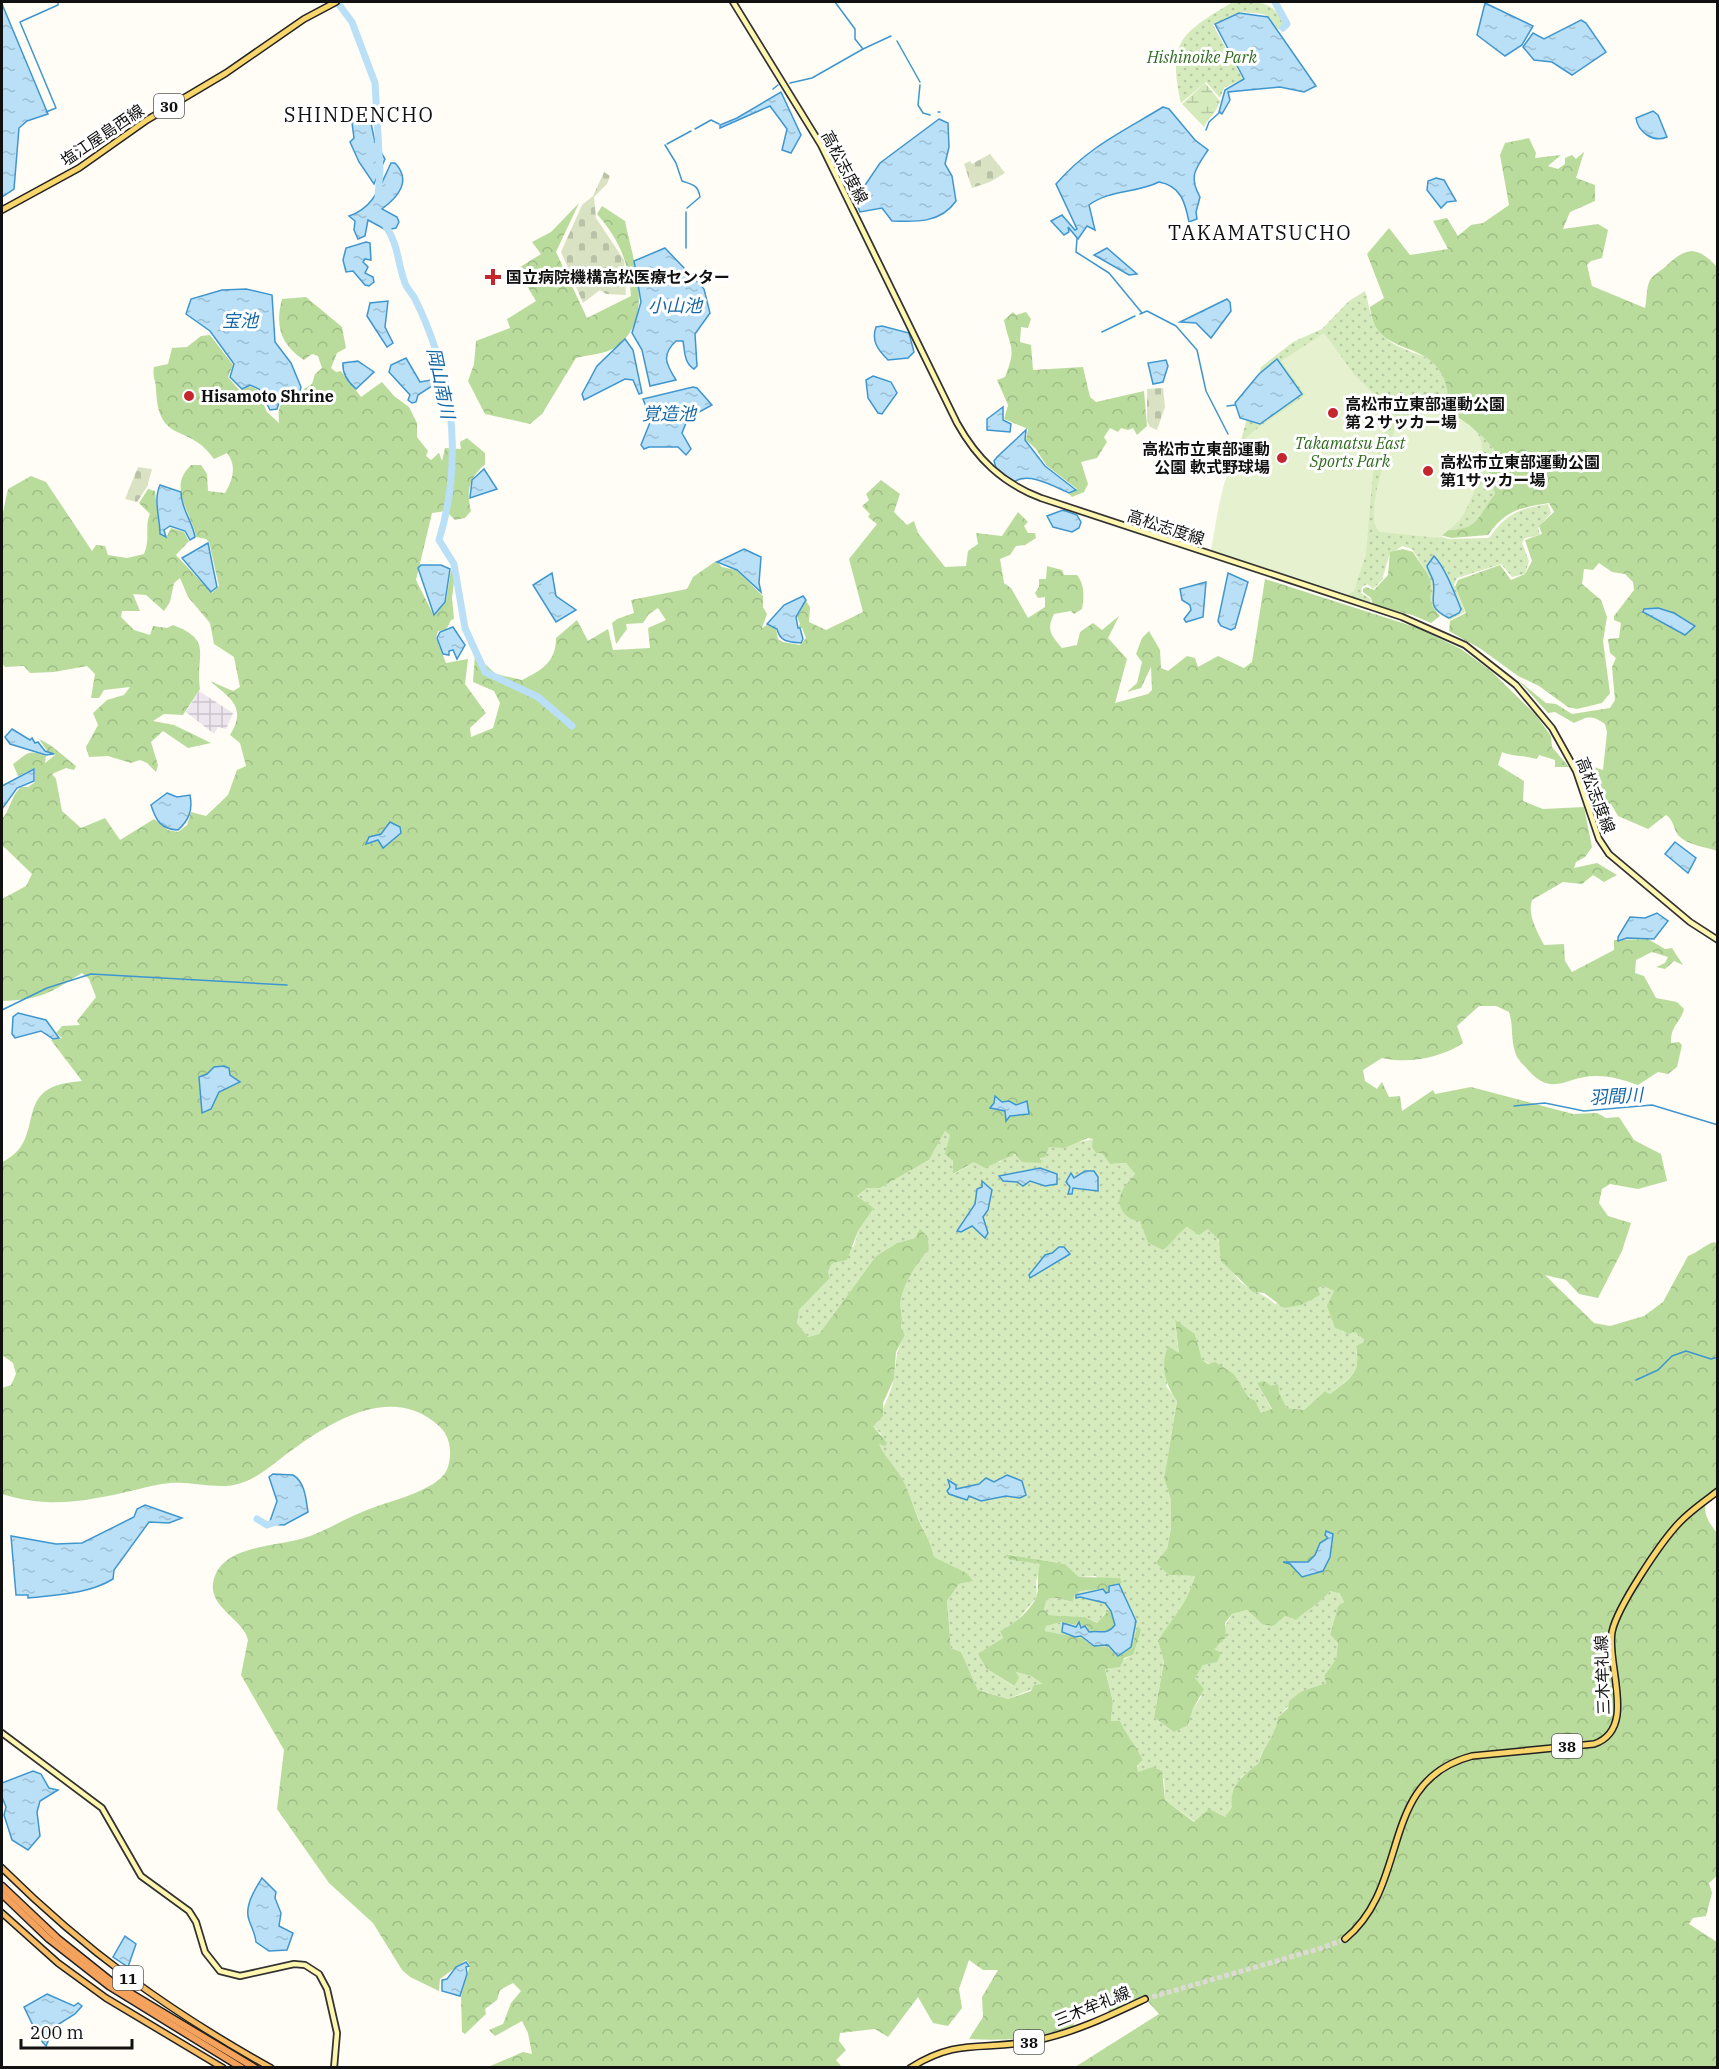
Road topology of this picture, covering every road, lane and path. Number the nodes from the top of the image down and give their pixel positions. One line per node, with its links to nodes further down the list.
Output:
1 (336, 2): 3 (main road, 塩江屋島西線 / 30)
2 (733, 2): 4 (main road, 高松志度線)
3 (2, 210)
4 (1718, 940)
5 (1718, 1491): 11 (main road, 三木牟礼線 / 38)
6 (2, 1733): 17 (main road)
7 (2, 1868): 16 (highway, 11)
8 (2, 1886): 15 (highway)
9 (2, 1894): 14 (highway)
10 (2, 1913): 13 (highway, 11)
11 (1345, 1938)
12 (1145, 1999): 18 (main road, 三木牟礼線 / 38)
13 (223, 2067)
14 (242, 2067)
15 (255, 2067)
16 (271, 2067)
17 (334, 2067)
18 (910, 2067)

